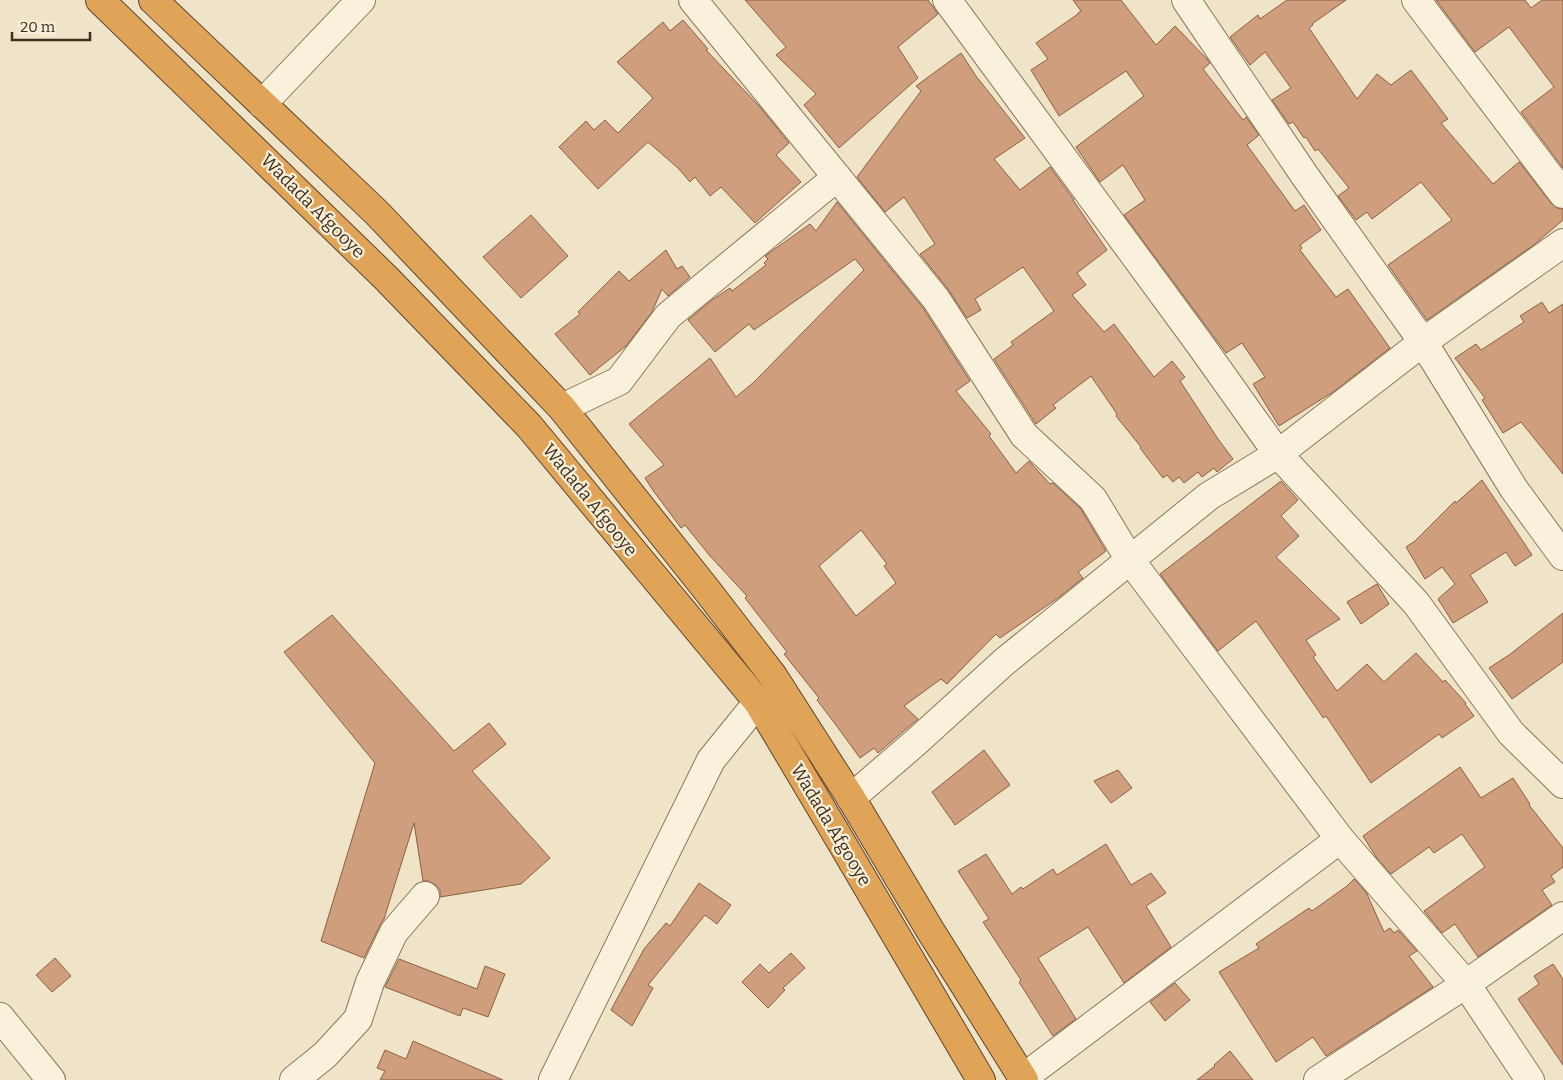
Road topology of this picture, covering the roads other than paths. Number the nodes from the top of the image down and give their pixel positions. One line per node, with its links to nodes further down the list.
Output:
1 (100, 0): 17 (highway, Wadada Afgooye)
2 (153, 0): 8 (highway, Wadada Afgooye)
3 (361, 0): 8 (street)
4 (693, 0): 9 (street)
5 (947, 0): 14 (street)
6 (1186, 0): 12 (street)
7 (1416, 0): 10 (street)
8 (262, 104): 13 (highway, Wadada Afgooye)
9 (837, 177): 13 (street); 16 (street)
10 (1563, 194)
11 (1563, 243): 12 (street)
12 (1423, 342): 14 (street); 15 (street)
13 (562, 408): 19 (highway, Wadada Afgooye)
14 (1278, 454): 16 (street); 18 (street)
15 (1563, 556)
16 (1130, 560): 19 (street); 20 (street)
17 (758, 702): 28 (street); 29 (highway, Wadada Afgooye)
18 (1563, 784)
19 (851, 798): 25 (highway, Wadada Afgooye)
20 (1340, 839): 23 (street); 25 (street)
21 (425, 896): 27 (street)
22 (1563, 916): 23 (street)
23 (1466, 984): 30 (street); 31 (street)
24 (0, 1017): 26 (street)
25 (1023, 1079)
26 (51, 1080)
27 (294, 1080)
28 (553, 1080)
29 (981, 1080)
30 (1318, 1080)
31 (1530, 1080)

